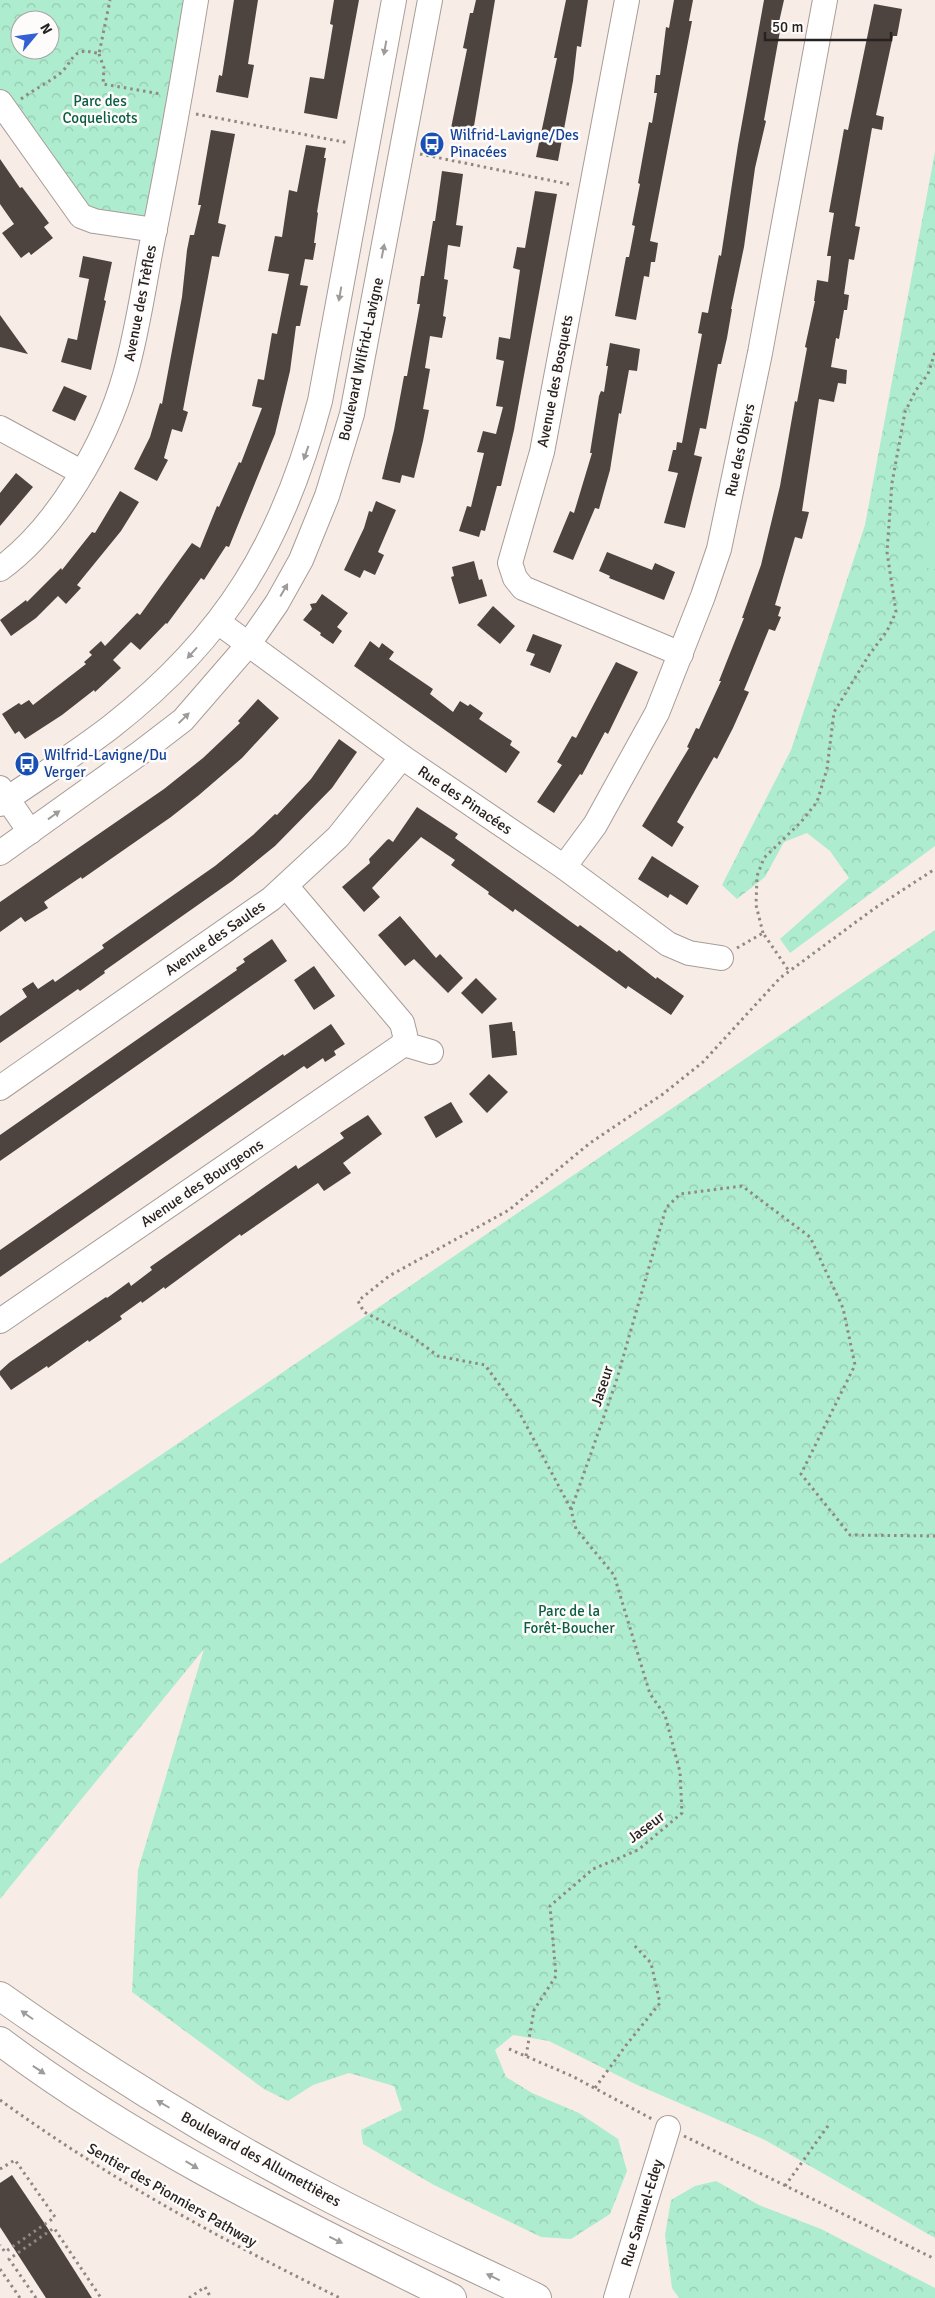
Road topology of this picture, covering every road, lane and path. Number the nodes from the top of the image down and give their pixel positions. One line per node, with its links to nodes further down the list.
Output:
1 (110, 0): 7 (path)
2 (196, 0): 8 (street, Avenue des Trèfles)
3 (394, 0): 18 (street, Boulevard Wilfrid-Lavigne, one-way to 18)
4 (430, 0): 19 (street, Boulevard Wilfrid-Lavigne, one-way to 4)
5 (627, 0): 12 (street, Avenue des Bosquets)
6 (826, 0): 20 (street, Rue des Obiers)
7 (99, 54): 8 (path); 9 (path)
8 (179, 104): 10 (path); 13 (street, Avenue des Trèfles)
9 (3, 106): 13 (street)
10 (350, 143)
11 (420, 154): 12 (path)
12 (591, 188): 20 (street, Avenue des Bosquets)
13 (154, 230): 16 (street, Avenue des Trèfles)
14 (935, 352): 28 (path)
15 (0, 428): 16 (street)
16 (81, 472): 17 (street, Avenue des Trèfles)
17 (0, 568)
18 (218, 622): 19 (street, Rue des Pinacées); 22 (street, Boulevard Wilfrid-Lavigne, one-way to 22)
19 (248, 645): 21 (street, Rue des Pinacées); 23 (street, Boulevard Wilfrid-Lavigne, one-way to 19)
20 (681, 654): 25 (street, Rue des Obiers)
21 (402, 756): 25 (street, Rue des Pinacées); 27 (street, Avenue des Saules)
22 (2, 797): 23 (street)
23 (30, 832): 24 (street, Boulevard Wilfrid-Lavigne)
24 (0, 853)
25 (564, 867): 29 (street, Rue des Pinacées)
26 (935, 869): 30 (path)
27 (286, 886): 31 (street); 33 (street, Avenue des Saules)
28 (763, 933): 29 (path); 30 (path)
29 (721, 958)
30 (789, 971): 35 (path)
31 (404, 1044): 32 (street); 34 (street, Avenue des Bourgeons)
32 (431, 1052)
33 (0, 1088)
34 (0, 1321)
35 (571, 1510): 36 (path, Jaseur); 41 (path, Jaseur)
36 (935, 1536)
37 (632, 1943): 42 (path)
38 (0, 1996): 58 (highway, Boulevard des Allumettières, one-way to 38)
39 (0, 2041): 57 (highway, one-way to 57)
40 (509, 2049): 41 (path)
41 (526, 2056): 42 (path)
42 (595, 2088): 45 (path)
43 (0, 2100): 56 (path, Sentier des Pionniers Pathway)
44 (830, 2124): 47 (path)
45 (668, 2128): 47 (path); 59 (street, Rue Samuel-Edey)
46 (0, 2169): 48 (path)
47 (785, 2186): 49 (path)
48 (0, 2245)
49 (935, 2259)
50 (0, 2269): 51 (path)
51 (20, 2298)
52 (36, 2298): 53 (path)
53 (101, 2298)
54 (189, 2298): 55 (path)
55 (211, 2298)
56 (340, 2298)
57 (452, 2298)
58 (537, 2298)
59 (616, 2298)

